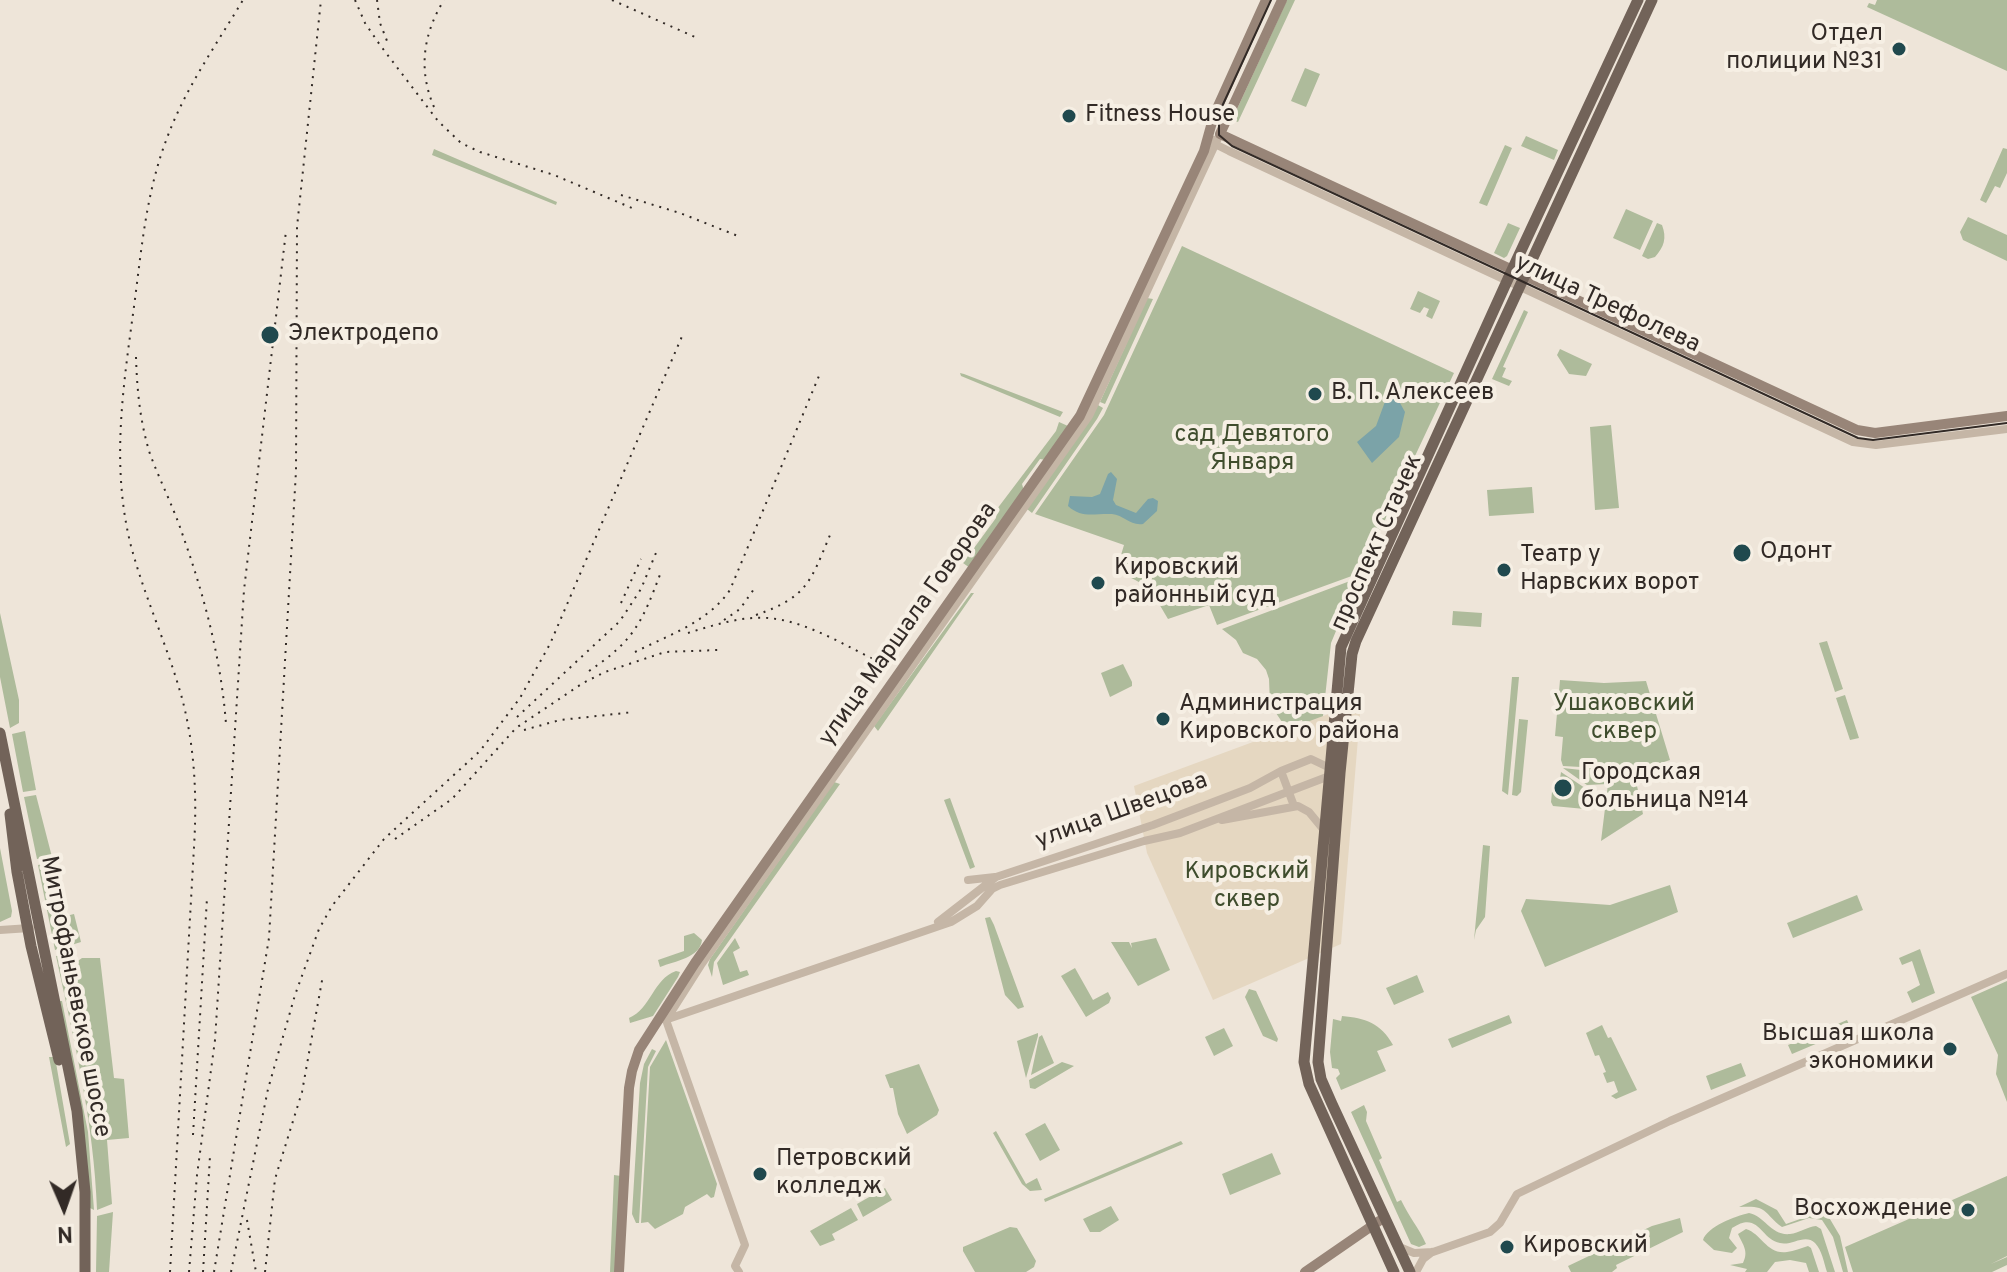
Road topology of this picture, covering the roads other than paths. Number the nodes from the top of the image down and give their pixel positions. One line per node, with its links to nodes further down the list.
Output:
1 (1266, 0): 5 (main road, улица Маршала Говорова)
2 (1282, 0): 6 (main road, улица Маршала Говорова)
3 (1638, 0): 7 (main road, проспект Стачек)
4 (1652, 0): 8 (main road, проспект Стачек)
5 (1208, 133): 6 (street); 25 (main road, улица Маршала Говорова)
6 (1218, 139): 7 (main road, улица Трефолева); 25 (street, улица Маршала Говорова)
7 (1509, 275): 8 (main road, улица Трефолева); 14 (main road, проспект Стачек)
8 (1522, 281): 9 (main road, улица Трефолева); 10 (street, улица Трефолева); 14 (main road, проспект Стачек)
9 (2007, 416)
10 (2007, 429)
11 (0, 733): 21 (main road, Митрофаньевское шоссе)
12 (0, 767): 21 (main road, Митрофаньевское шоссе)
13 (1281, 771): 14 (street, улица Швецова); 15 (street); 19 (street, улица Швецова)
14 (1333, 772): 15 (street); 18 (main road, проспект Стачек); 26 (main road, проспект Стачек)
15 (1288, 791): 16 (street); 17 (street)
16 (1294, 806): 17 (street); 18 (street)
17 (1213, 821): 22 (street, улица Швецова)
18 (1323, 829): 26 (main road, проспект Стачек)
19 (996, 877): 20 (street); 22 (street, улица Швецова)
20 (968, 880)
21 (33, 928): 23 (street); 30 (main road, Митрофаньевское шоссе); 31 (main road, Митрофаньевское шоссе)
22 (926, 929): 25 (street, улица Швецова)
23 (0, 930)
24 (2007, 974): 28 (street)
25 (661, 1022): 29 (street); 32 (main road, улица Маршала Говорова)
26 (1378, 1222): 27 (main road, проспект Стачек); 33 (main road); 34 (main road, проспект Стачек)
27 (1397, 1246): 28 (street); 35 (main road, проспект Стачек)
28 (1433, 1252): 35 (street)
29 (737, 1269)
30 (78, 1272)
31 (85, 1272)
32 (619, 1272)
33 (1305, 1272)
34 (1394, 1272)
35 (1413, 1272)

